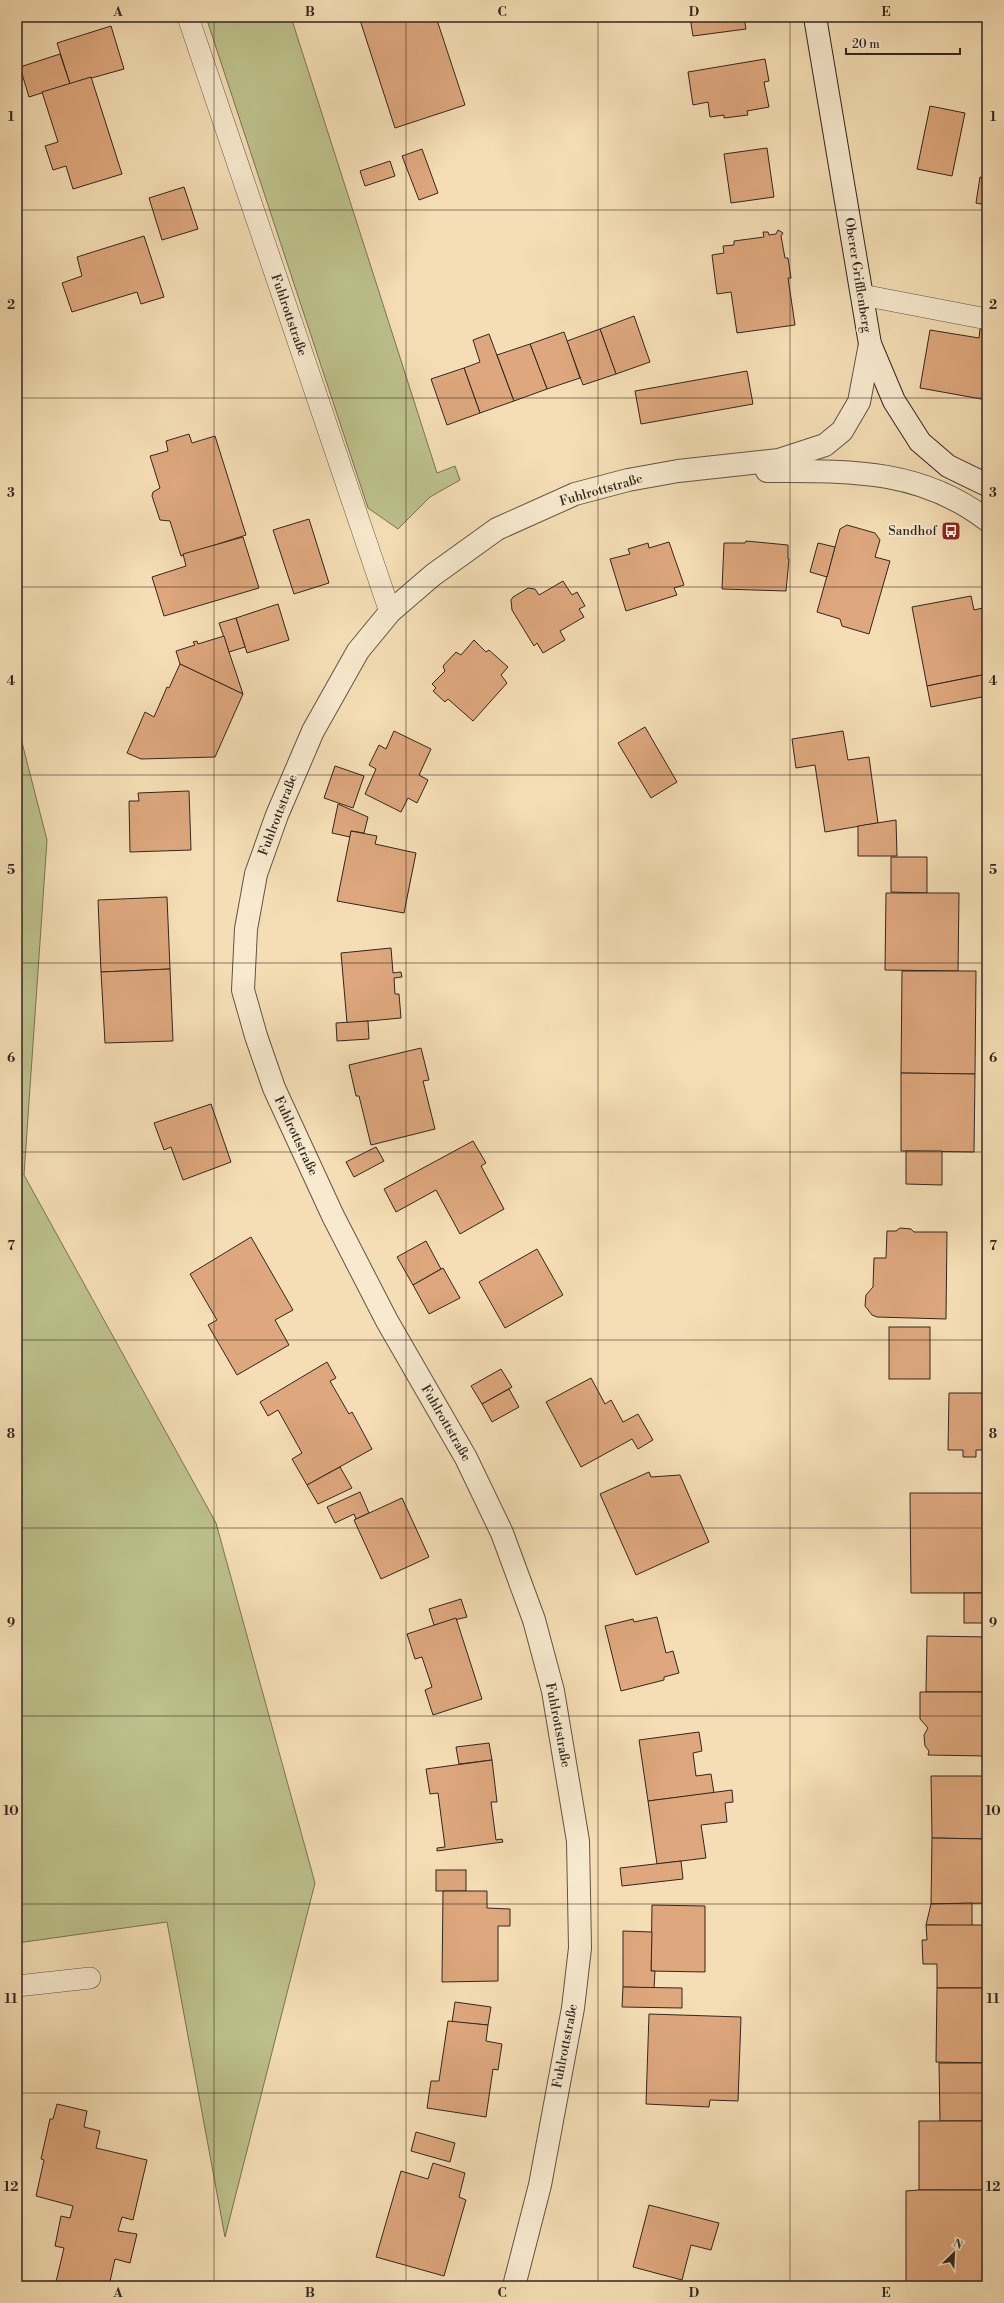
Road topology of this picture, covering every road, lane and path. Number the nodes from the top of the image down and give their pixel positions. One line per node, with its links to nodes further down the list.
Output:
1 (188, 17): 9 (lane, Fuhlrottstraße)
2 (815, 17): 3 (street, Oberer Grifflenberg)
3 (862, 295): 4 (lane); 5 (street, Oberer Grifflenberg)
4 (987, 319)
5 (870, 344): 6 (street, Fuhlrottstraße); 7 (street, Oberer Grifflenberg)
6 (678, 471): 8 (street, Fuhlrottstraße); 9 (street, Fuhlrottstraße)
7 (987, 485)
8 (987, 520)
9 (390, 612): 12 (street, Fuhlrottstraße)
10 (90, 1978): 11 (lane)
11 (17, 1986)
12 (514, 2286)

